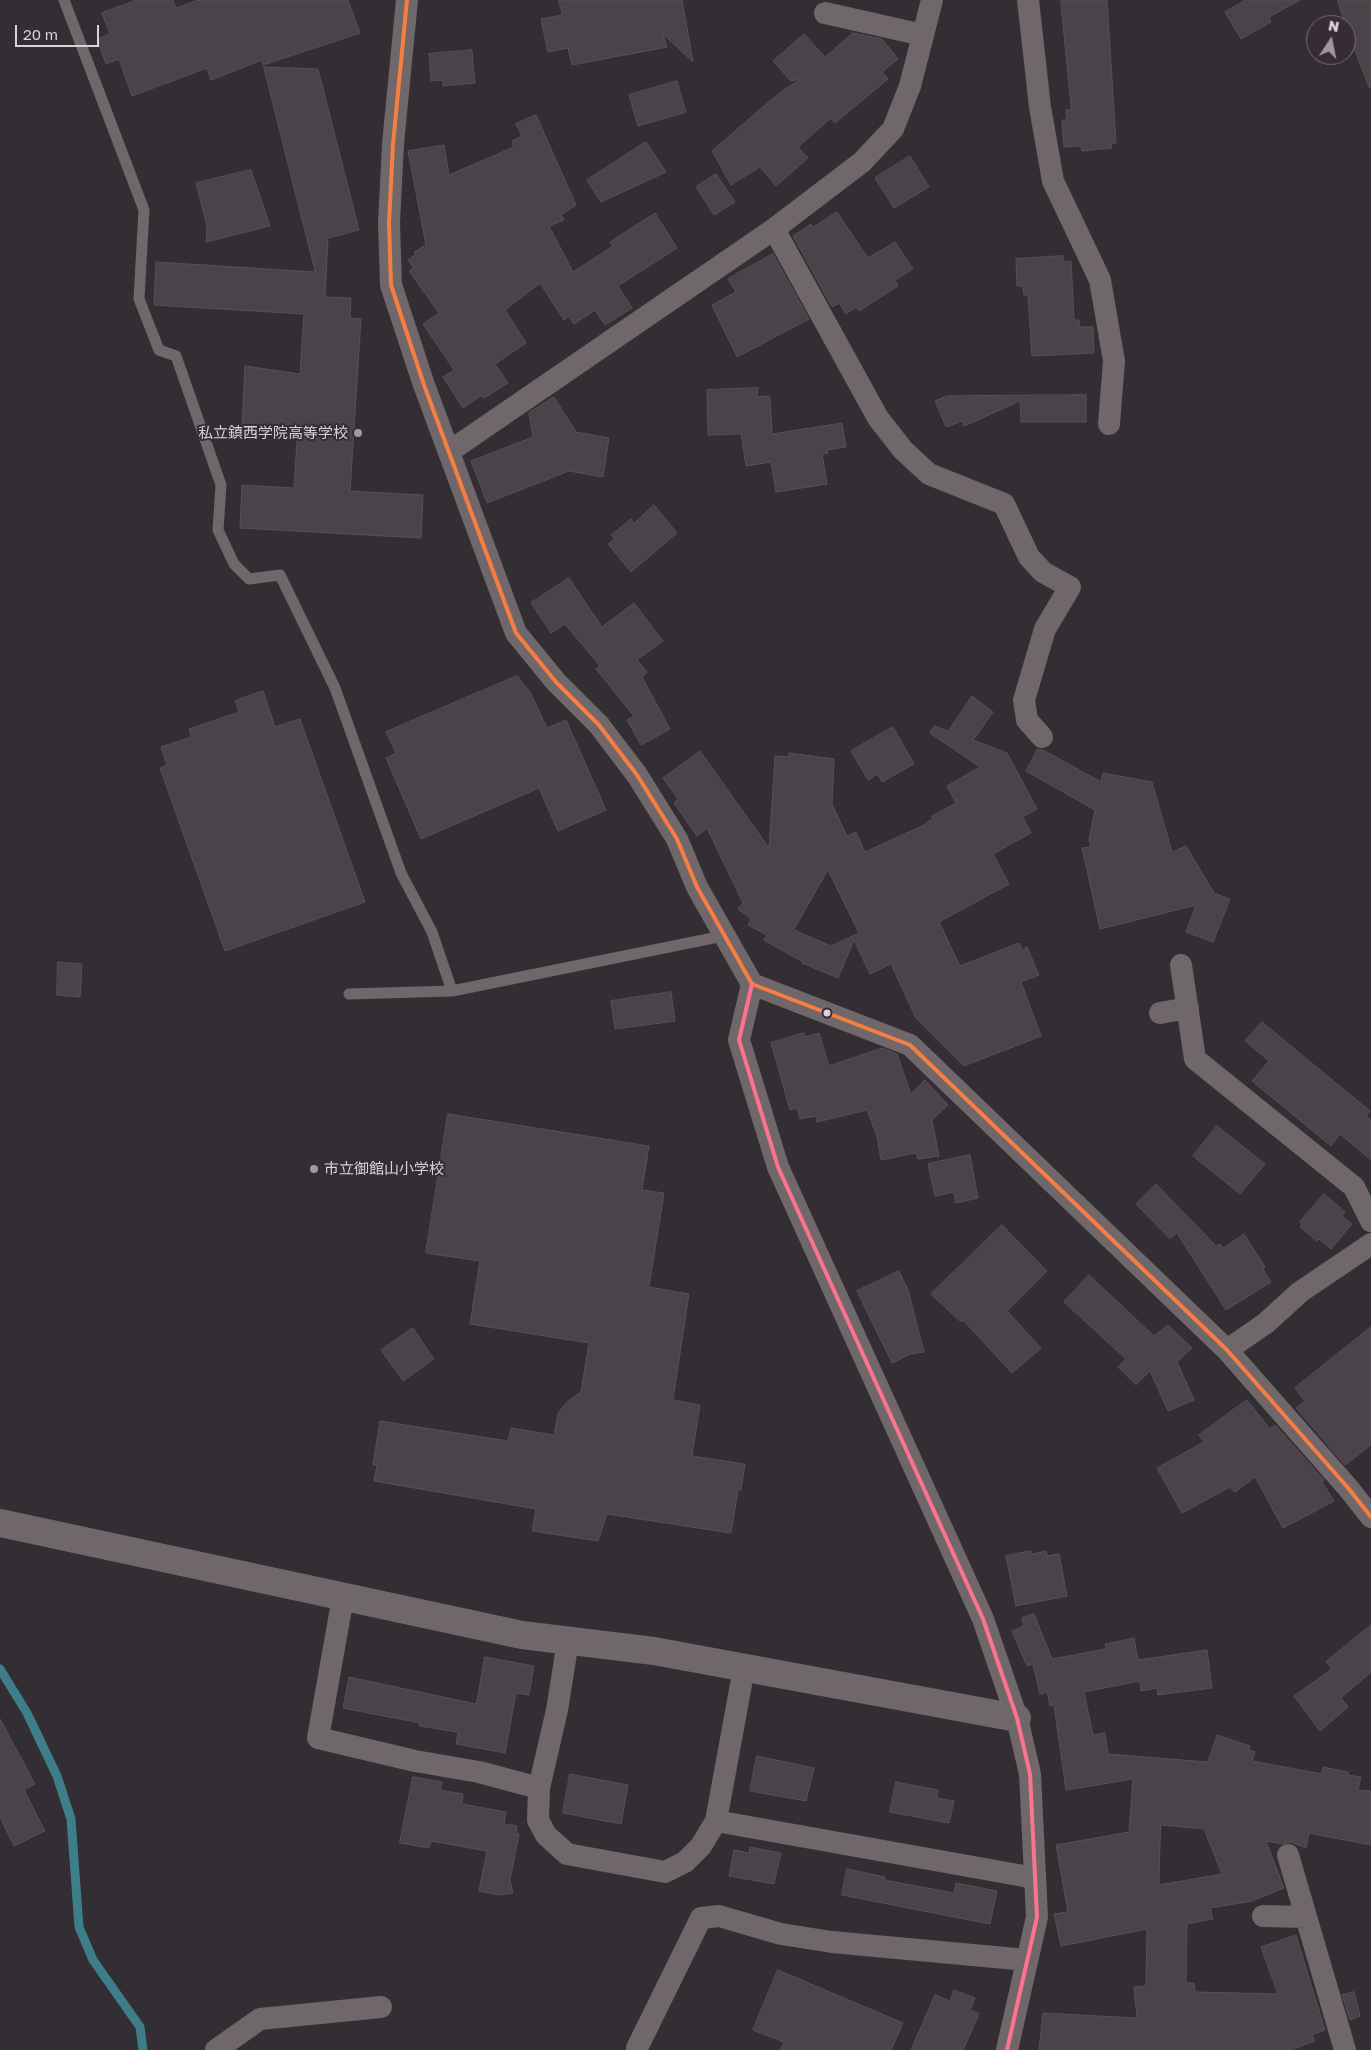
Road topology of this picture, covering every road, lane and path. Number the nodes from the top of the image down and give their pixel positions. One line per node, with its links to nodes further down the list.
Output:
1 (64, 0): 14 (lane)
2 (407, 0): 9 (street)
3 (932, 0): 6 (street)
4 (1028, 0): 8 (street)
5 (825, 13): 6 (street)
6 (923, 35): 7 (street)
7 (774, 229): 9 (street); 10 (street)
8 (1109, 424)
9 (450, 451): 11 (street)
10 (1042, 737)
11 (723, 936): 13 (street); 14 (lane)
12 (1181, 965): 16 (street)
13 (752, 984): 20 (street); 26 (street)
14 (452, 991): 15 (lane)
15 (349, 994)
16 (1188, 1008): 17 (street); 18 (street)
17 (1160, 1013)
18 (1371, 1221)
19 (1371, 1244): 20 (street)
20 (1226, 1350): 21 (street)
21 (1371, 1517)
22 (0, 1523): 23 (street)
23 (343, 1597): 24 (street); 27 (street)
24 (568, 1641): 25 (street); 27 (street)
25 (744, 1668): 26 (street); 28 (street)
26 (1017, 1718): 30 (street)
27 (539, 1788): 28 (street)
28 (716, 1821): 30 (street)
29 (1288, 1855): 32 (street)
30 (1035, 1878): 33 (street)
31 (1263, 1916): 32 (street)
32 (1306, 1917): 38 (street)
33 (1027, 1960): 35 (street); 37 (street)
34 (381, 2008): 36 (street)
35 (637, 2048)
36 (216, 2050)
37 (1006, 2050)
38 (1345, 2050)

